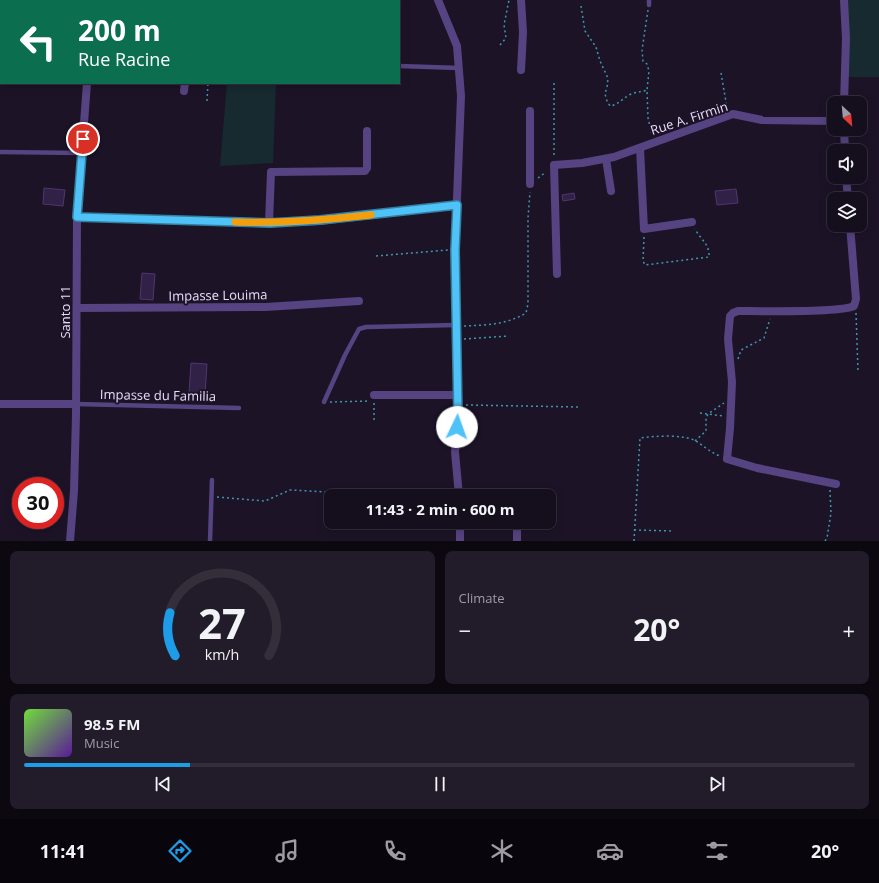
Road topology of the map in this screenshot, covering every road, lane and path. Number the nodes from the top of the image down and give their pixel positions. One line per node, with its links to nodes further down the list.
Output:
1 (438, 0): 9 (street)
2 (509, 0): 7 (path)
3 (521, 0): 10 (street)
4 (844, 0): 16 (street)
5 (649, 3): 15 (path)
6 (581, 6): 15 (path)
7 (500, 45)
8 (400, 66): 9 (lane)
9 (459, 68): 30 (street)
10 (521, 70)
11 (721, 73): 19 (path)
12 (554, 83): 27 (path)
13 (87, 84): 25 (street, Santo 11)
14 (208, 84): 17 (path)
15 (647, 90): 22 (path)
16 (844, 96)
17 (207, 101)
18 (530, 111): 28 (street)
19 (729, 116): 20 (street, Rue A. Firmin); 22 (street, Rue A. Firmin)
20 (827, 121)
21 (367, 131): 33 (street)
22 (653, 143): 23 (street, Rue A. Firmin)
23 (640, 148): 26 (street, Rue A. Firmin); 34 (street)
24 (0, 152): 25 (lane)
25 (82, 153): 31 (street, Santo 11)
26 (606, 159): 27 (street, Rue A. Firmin); 29 (street)
27 (554, 165): 28 (path); 38 (street)
28 (530, 184): 43 (path)
29 (611, 192)
30 (457, 205): 33 (street); 36 (street)
31 (77, 217): 33 (street); 41 (street, Santo 11)
32 (692, 222): 34 (street); 34 (path)
33 (270, 223)
34 (644, 229)
35 (851, 232): 40 (street)
36 (455, 250): 37 (path); 43 (street)
37 (376, 256)
38 (557, 274)
39 (359, 301): 41 (street, Impasse Louima)
40 (856, 303): 42 (street); 47 (path)
41 (78, 308): 53 (street, Santo 11)
42 (777, 311): 46 (path); 46 (street)
43 (456, 326): 45 (street); 51 (lane)
44 (509, 336): 45 (path)
45 (456, 339): 48 (street)
46 (731, 371): 50 (street)
47 (858, 371)
48 (458, 394): 49 (street); 54 (street)
49 (374, 395)
50 (731, 399): 58 (path); 59 (street)
51 (324, 402): 60 (path)
52 (0, 404): 53 (street)
53 (76, 404): 56 (lane, Impasse du Familia); 73 (street, Santo 11)
54 (458, 405): 55 (path); 66 (street)
55 (580, 407)
56 (239, 408)
57 (700, 413): 58 (path)
58 (708, 414): 59 (path); 61 (path)
59 (730, 417): 62 (street)
60 (374, 423)
61 (695, 441): 62 (path); 71 (path)
62 (727, 459): 64 (street)
63 (212, 480): 68 (lane)
64 (826, 483): 65 (street); 78 (path)
65 (836, 484)
66 (458, 489)
67 (324, 492): 68 (path)
68 (211, 497): 74 (lane)
69 (460, 529): 75 (street)
70 (517, 529): 76 (street)
71 (634, 530): 72 (path); 77 (path)
72 (674, 531)
73 (70, 541)
74 (210, 541)
75 (460, 541)
76 (517, 541)
77 (634, 541)
78 (825, 541)

